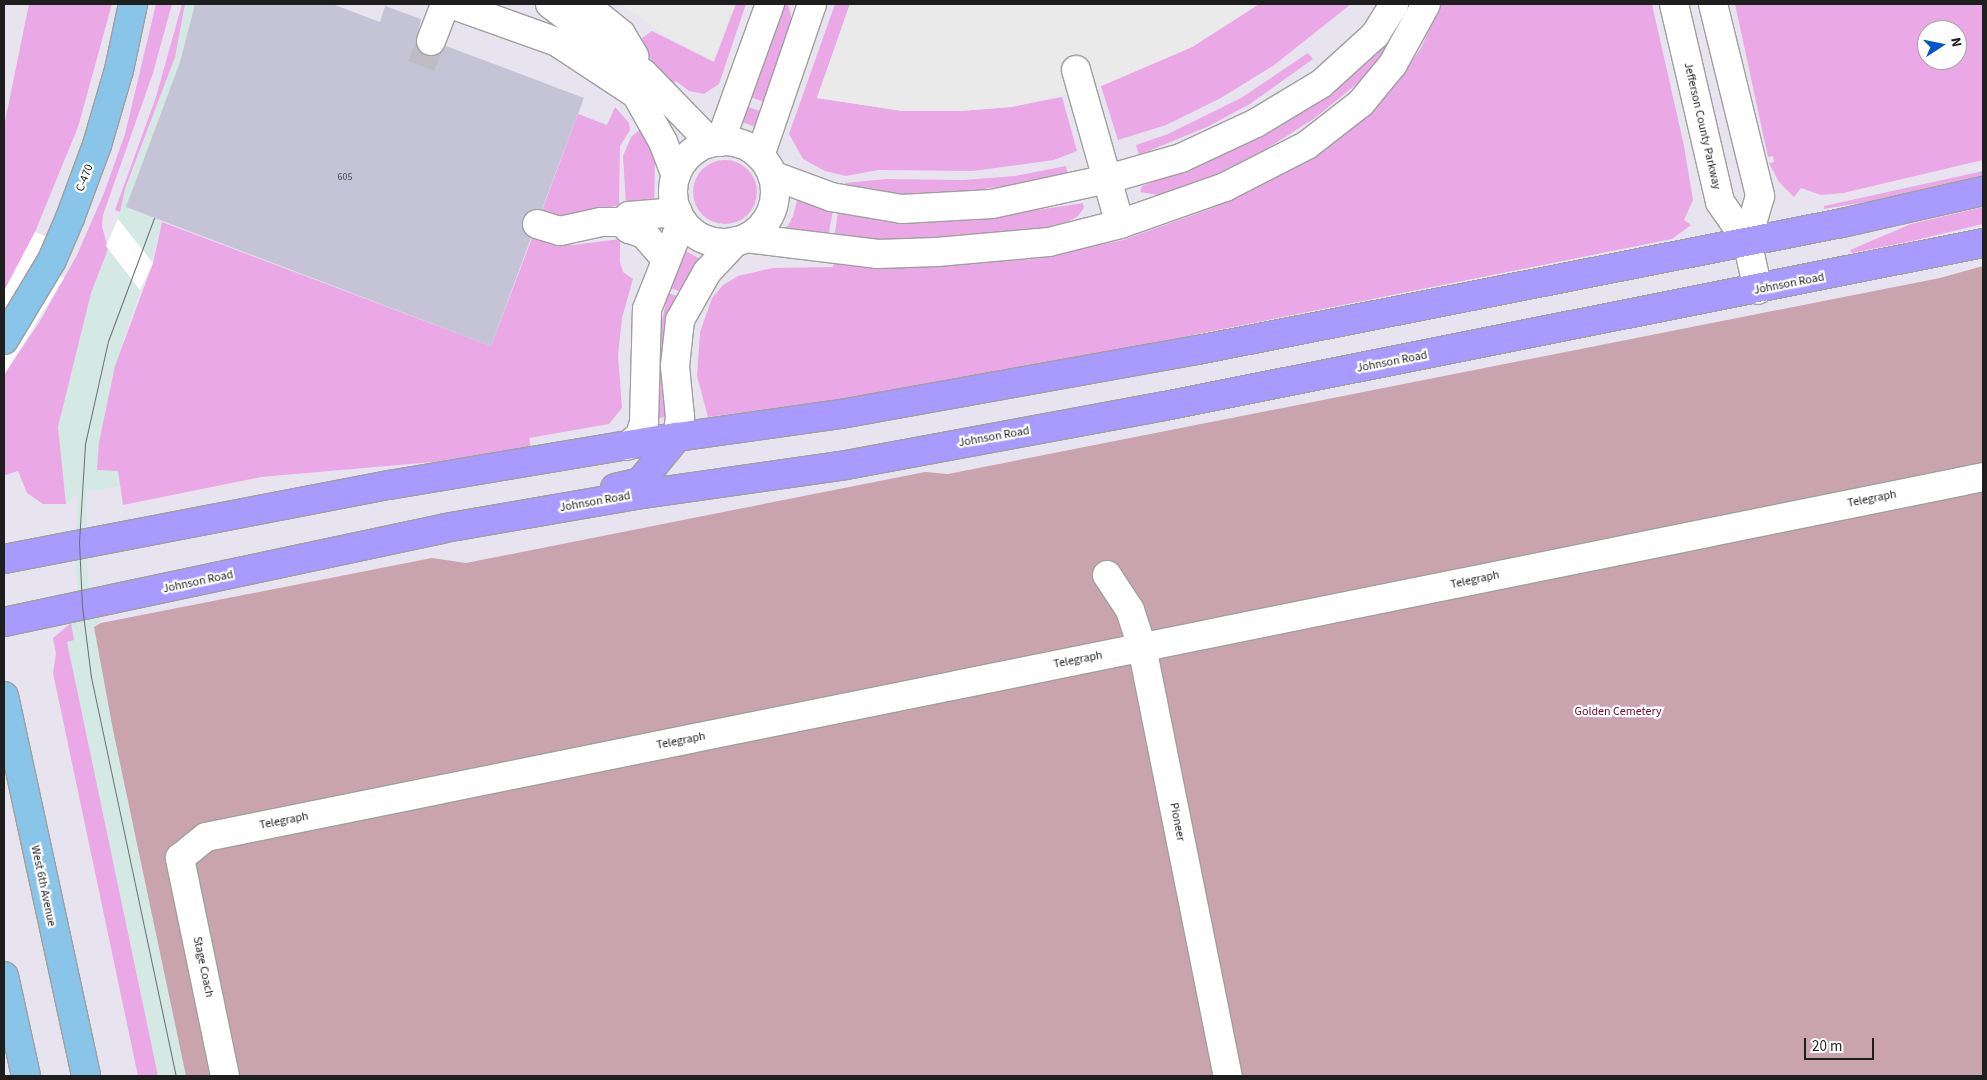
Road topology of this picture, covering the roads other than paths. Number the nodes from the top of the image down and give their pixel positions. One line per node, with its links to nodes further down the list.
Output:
1 (134, 4): 29 (highway, C-470)
2 (445, 4): 12 (street)
3 (451, 4): 17 (street)
4 (550, 4): 14 (street)
5 (584, 4): 14 (street)
6 (770, 4): 15 (street)
7 (812, 4): 16 (street)
8 (1394, 4): 18 (street)
9 (1424, 4): 23 (street)
10 (1674, 4): 25 (street, Jefferson County Parkway)
11 (1713, 4): 25 (street, Jefferson County Parkway)
12 (431, 41)
13 (1076, 70): 18 (street)
14 (644, 74): 15 (street)
15 (715, 142): 16 (street); 17 (street)
16 (766, 165): 18 (street); 24 (street)
17 (676, 176): 20 (street)
18 (1108, 180): 23 (street)
19 (1983, 191): 25 (main road)
20 (680, 216): 21 (street); 24 (street); 27 (street)
21 (622, 222): 22 (street); 27 (street)
22 (536, 224)
23 (1120, 224): 24 (street)
24 (741, 240): 30 (street)
25 (1747, 241): 28 (street, Jefferson County Parkway); 30 (main road)
26 (1983, 243): 28 (main road, Johnson Road)
27 (665, 258): 31 (street)
28 (1758, 290): 33 (main road, Johnson Road)
29 (4, 340)
30 (678, 438): 31 (main road); 33 (main road)
31 (626, 446): 34 (main road)
32 (1983, 477): 37 (street, Telegraph)
33 (446, 528): 36 (main road, Johnson Road)
34 (4, 559)
35 (1107, 575): 37 (street, Pioneer)
36 (4, 622)
37 (1142, 647): 39 (street, Telegraph); 44 (street, Pioneer)
38 (4, 696): 42 (highway, West 6th Avenue)
39 (180, 858): 43 (street, Stage Coach)
40 (4, 976): 41 (highway)
41 (26, 1076)
42 (86, 1076)
43 (225, 1076)
44 (1228, 1076)

